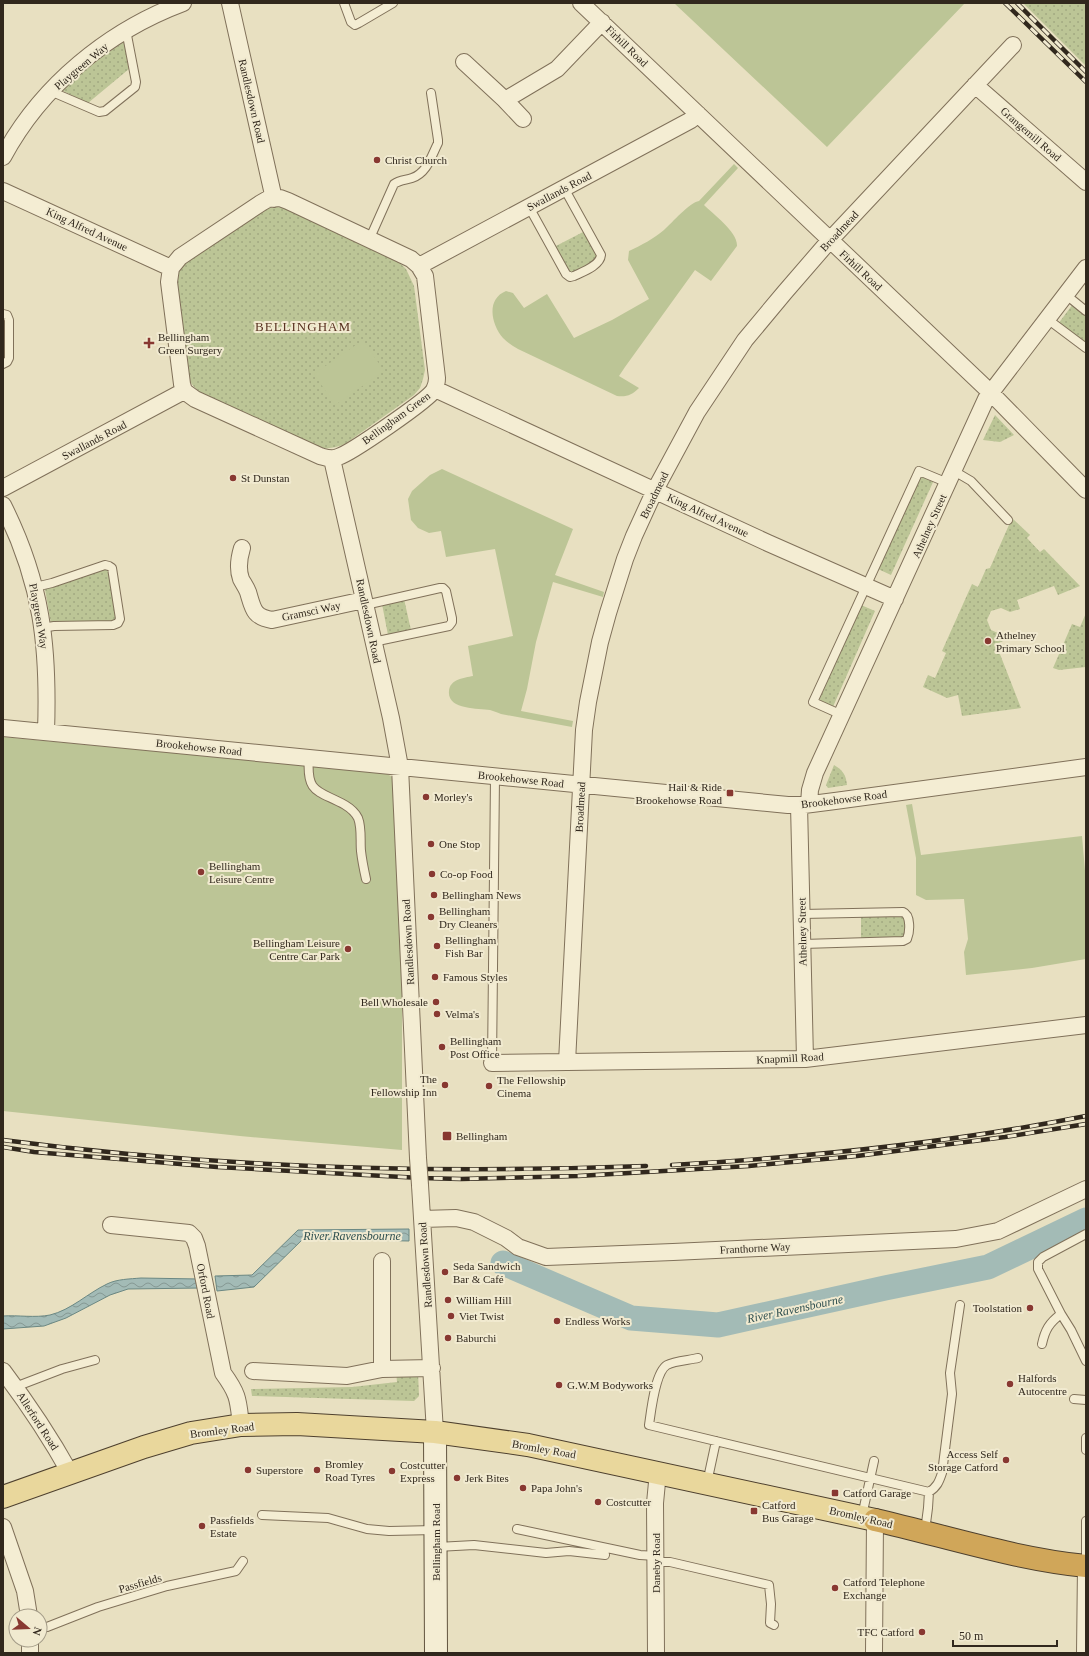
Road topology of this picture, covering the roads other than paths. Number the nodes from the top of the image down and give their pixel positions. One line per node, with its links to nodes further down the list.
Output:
1 (183, 3): 7 (street, Playgreen Way)
2 (230, 3): 20 (street, Randlesdown Road)
3 (344, 3): 4 (lane)
4 (393, 3)
5 (582, 3): 6 (street, Firhill Road)
6 (602, 22): 13 (street); 14 (street, Firhill Road)
7 (126, 30): 11 (street, Playgreen Way); 11 (lane)
8 (1013, 45): 10 (street, Broadmead)
9 (464, 62): 13 (street)
10 (975, 85): 17 (street, Grangemill Road); 23 (street, Broadmead)
11 (50, 92): 16 (street, Playgreen Way)
12 (431, 93): 22 (lane)
13 (505, 100): 15 (street)
14 (698, 114): 18 (street, Swallands Road); 23 (street, Firhill Road)
15 (523, 119)
16 (3, 157)
17 (1086, 182)
18 (564, 188): 21 (street, Swallands Road); 21 (lane)
19 (3, 191): 25 (street, King Alfred Avenue)
20 (274, 198): 22 (street); 25 (street)
21 (529, 207): 24 (street, Swallands Road)
22 (370, 238): 24 (street)
23 (830, 240): 35 (street, Firhill Road); 39 (street, Broadmead)
24 (420, 266): 33 (street, Bellingham Green)
25 (171, 268): 34 (street)
26 (1086, 268): 27 (street, Athelney Street)
27 (1065, 294): 28 (lane); 30 (street, Athelney Street)
28 (1086, 311)
29 (3, 314): 32 (lane)
30 (1046, 318): 31 (lane); 35 (street, Athelney Street)
31 (1086, 348)
32 (3, 364)
33 (435, 389): 36 (street, Bellingham Green); 39 (street, King Alfred Avenue)
34 (184, 391): 36 (street); 38 (street, Swallands Road)
35 (990, 392): 37 (street, Athelney Street); 40 (street, Firhill Road)
36 (332, 459): 47 (street, Randlesdown Road)
37 (951, 477): 42 (lane); 45 (lane); 46 (street, Athelney Street)
38 (3, 488)
39 (655, 490): 45 (street, King Alfred Avenue); 57 (street, Broadmead)
40 (1086, 490)
41 (3, 504): 44 (street, Playgreen Way)
42 (1008, 520)
43 (242, 548): 47 (street, Gramsci Way)
44 (35, 587): 48 (street, Playgreen Way); 48 (lane)
45 (867, 587): 46 (street, King Alfred Avenue); 50 (lane)
46 (895, 599): 50 (street, Athelney Street)
47 (364, 602): 49 (street, Randlesdown Road); 49 (lane)
48 (42, 628): 52 (street, Playgreen Way)
49 (373, 642): 55 (street, Randlesdown Road)
50 (842, 715): 58 (street, Athelney Street)
51 (3, 728): 52 (street, Brookehowse Road)
52 (46, 732): 53 (street, Brookehowse Road)
53 (309, 758): 55 (street, Brookehowse Road); 59 (lane)
54 (1086, 767): 58 (street, Brookehowse Road)
55 (400, 768): 56 (street, Brookehowse Road); 67 (street, Randlesdown Road, bridge)
56 (495, 777): 57 (street, Brookehowse Road); 65 (lane)
57 (581, 786): 58 (street, Brookehowse Road); 64 (street, Broadmead)
58 (804, 805): 60 (street, Athelney Street)
59 (366, 879)
60 (802, 914): 61 (street, Athelney Street); 61 (lane)
61 (803, 944): 63 (street, Athelney Street)
62 (1086, 1025): 63 (street, Knapmill Road)
63 (805, 1059): 64 (street, Knapmill Road)
64 (567, 1062): 65 (street, Knapmill Road)
65 (492, 1063)
66 (1086, 1189): 67 (street, Franthorne Way)
67 (422, 1219): 77 (street, Randlesdown Road)
68 (111, 1225): 84 (street, Orford Road)
69 (1086, 1234): 72 (lane)
70 (382, 1261): 78 (street)
71 (960, 1306): 94 (lane)
72 (1061, 1314): 73 (lane); 76 (lane)
73 (1042, 1344)
74 (698, 1358): 87 (lane)
75 (95, 1360): 81 (lane)
76 (1086, 1361)
77 (432, 1368): 78 (street); 85 (street, Randlesdown Road)
78 (382, 1369): 80 (street)
79 (3, 1371): 81 (street, Allerford Road)
80 (253, 1371)
81 (15, 1387): 91 (street, Allerford Road)
82 (1074, 1399): 83 (lane)
83 (1086, 1400)
84 (241, 1426): 85 (main road, Bromley Road); 91 (main road, Bromley Road)
85 (435, 1432): 90 (main road, Bromley Road); 102 (street, Bellingham Road)
86 (1086, 1438): 88 (lane)
87 (716, 1441): 92 (lane); 93 (lane)
88 (1086, 1450)
89 (874, 1461): 92 (lane)
90 (658, 1472): 93 (main road, Bromley Road); 104 (street, Daneby Road)
91 (70, 1473): 95 (main road, Bromley Road)
92 (871, 1477): 94 (lane); 97 (lane)
93 (707, 1483): 97 (main road, Bromley Road)
94 (929, 1492): 101 (lane)
95 (3, 1497)
96 (262, 1515): 102 (lane)
97 (869, 1519): 101 (highway, Bromley Road); 112 (street)
98 (1086, 1521): 106 (lane)
99 (3, 1527): 107 (street)
100 (517, 1529): 104 (lane)
101 (924, 1532): 106 (highway, Bromley Road)
102 (436, 1538): 103 (lane); 110 (street, Bellingham Road)
103 (605, 1556)
104 (656, 1559): 108 (lane); 111 (street, Daneby Road)
105 (243, 1561): 109 (lane, Passfields)
106 (1086, 1566): 113 (street)
107 (27, 1608)
108 (774, 1625)
109 (48, 1627)
110 (436, 1653)
111 (656, 1653)
112 (874, 1653)
113 (1085, 1653)

